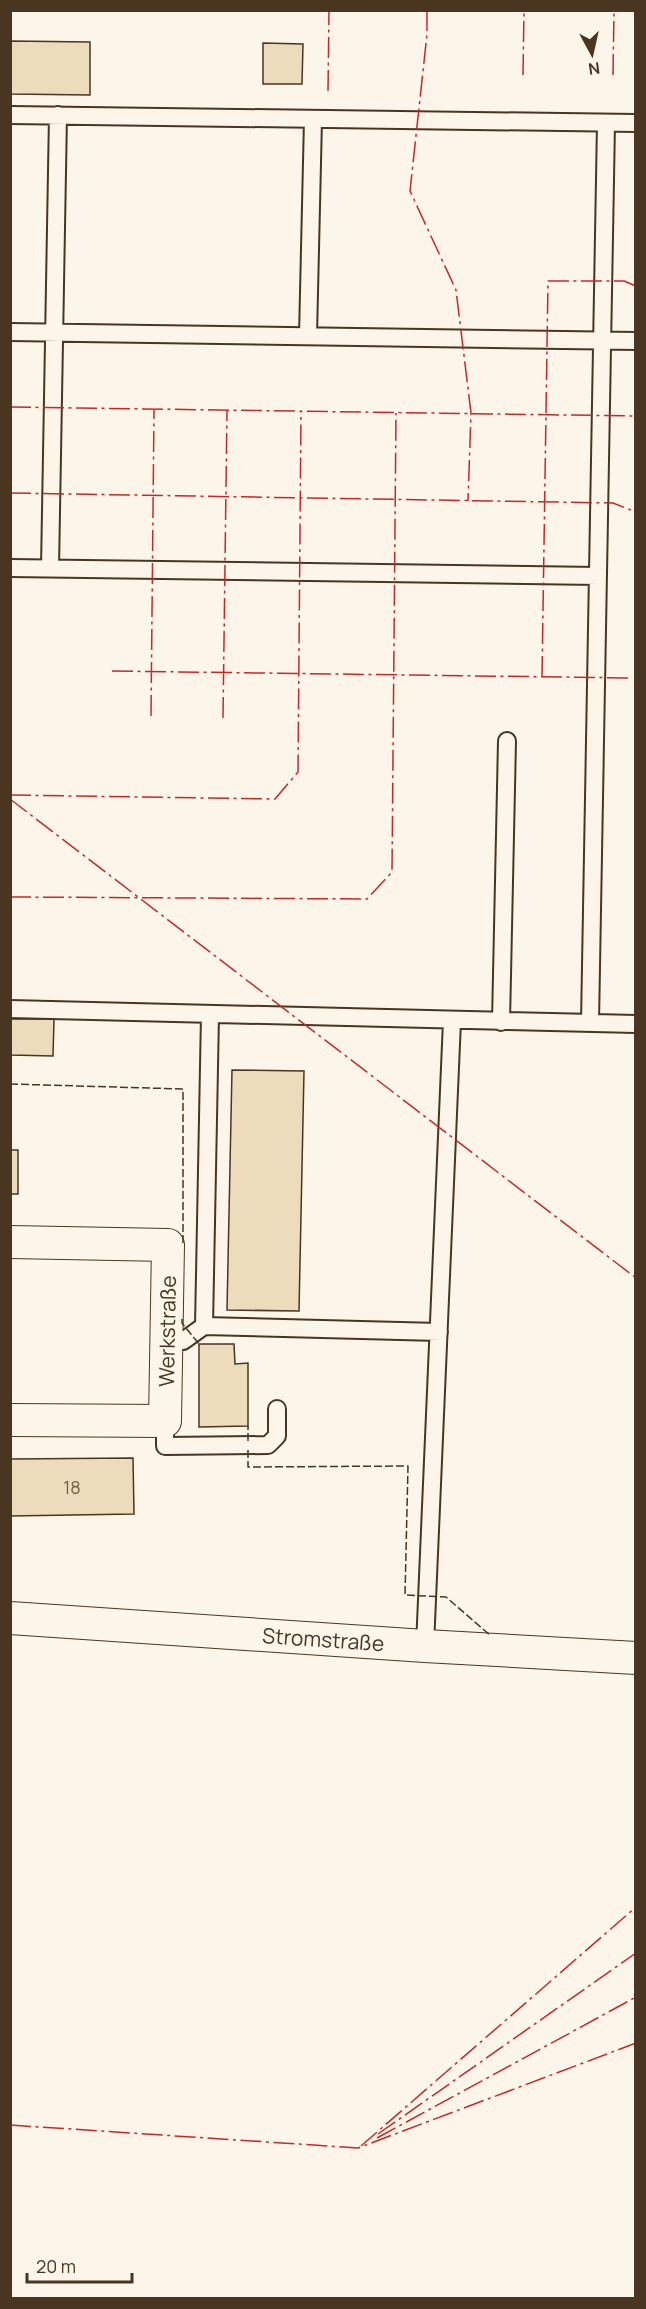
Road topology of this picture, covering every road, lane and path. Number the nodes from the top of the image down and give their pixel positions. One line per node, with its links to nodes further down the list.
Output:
1 (10, 115): 2 (lane)
2 (58, 115): 3 (lane); 7 (lane)
3 (313, 119): 4 (lane); 8 (lane)
4 (606, 123): 5 (lane); 9 (lane)
5 (636, 123)
6 (10, 332): 7 (lane)
7 (54, 332): 8 (lane); 12 (lane)
8 (308, 336): 9 (lane)
9 (602, 340): 10 (lane); 13 (lane)
10 (636, 341)
11 (10, 568): 12 (lane)
12 (50, 568): 13 (lane)
13 (598, 576): 19 (lane)
14 (507, 741): 18 (lane)
15 (10, 1009): 16 (lane)
16 (210, 1015): 17 (lane); 22 (lane)
17 (452, 1021): 18 (lane); 23 (lane)
18 (501, 1022): 19 (lane)
19 (590, 1023): 20 (lane)
20 (636, 1024)
21 (10, 1242): 24 (street, Werkstraße)
22 (204, 1326): 23 (lane); 24 (lane)
23 (439, 1332): 29 (lane)
24 (166, 1341): 27 (street, Werkstraße)
25 (277, 1409): 27 (lane)
26 (10, 1420): 27 (street)
27 (165, 1421)
28 (10, 1618): 29 (street, Stromstraße)
29 (424, 1646): 30 (street, Stromstraße)
30 (636, 1658)

